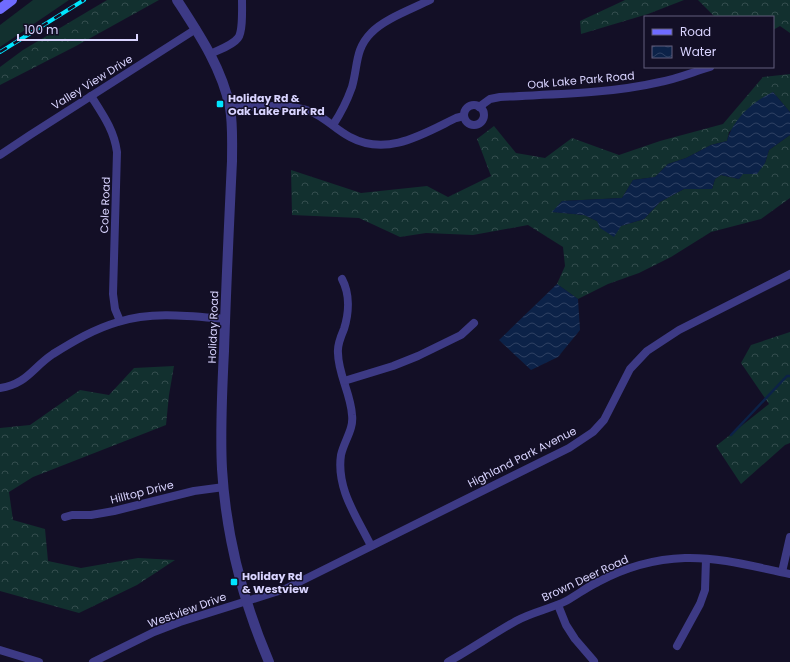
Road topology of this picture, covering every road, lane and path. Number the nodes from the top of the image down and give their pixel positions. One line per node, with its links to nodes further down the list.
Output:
1 (12, 0): 5 (main road)
2 (177, 0): 6 (street, Holiday Road)
3 (242, 0): 7 (street)
4 (430, 0): 13 (street)
5 (0, 9)
6 (196, 29): 7 (street, Holiday Road); 9 (street, Valley View Drive)
7 (210, 54): 11 (street, Holiday Road)
8 (707, 68): 10 (street, Oak Lake Park Road)
9 (91, 96): 14 (street, Valley View Drive); 18 (street, Cole Road)
10 (479, 107): 12 (street, Oak Lake Park Road); 12 (street)
11 (230, 108): 13 (street, Oak Lake Park Road); 17 (street, Holiday Road)
12 (464, 116): 13 (street, Oak Lake Park Road)
13 (333, 125)
14 (0, 155)
15 (790, 274): 25 (street, Highland Park Avenue)
16 (342, 279): 20 (street)
17 (225, 319): 18 (street); 22 (street, Holiday Road)
18 (120, 321): 21 (street)
19 (474, 323): 20 (street)
20 (344, 381): 25 (street)
21 (0, 388)
22 (224, 487): 23 (street, Hilltop Drive); 28 (street, Holiday Road)
23 (65, 518)
24 (790, 537): 27 (street)
25 (371, 546): 28 (street, Highland Park Avenue)
26 (706, 559): 27 (street, Brown Deer Road); 29 (street, Brown Deer Road); 30 (street)
27 (786, 573)
28 (246, 600): 34 (street, Westview Drive); 35 (street, Holiday Road)
29 (558, 605): 32 (street); 36 (street, Brown Deer Road)
30 (677, 646)
31 (0, 650): 33 (street)
32 (594, 661)
33 (39, 662)
34 (93, 662)
35 (269, 662)
36 (448, 662)

